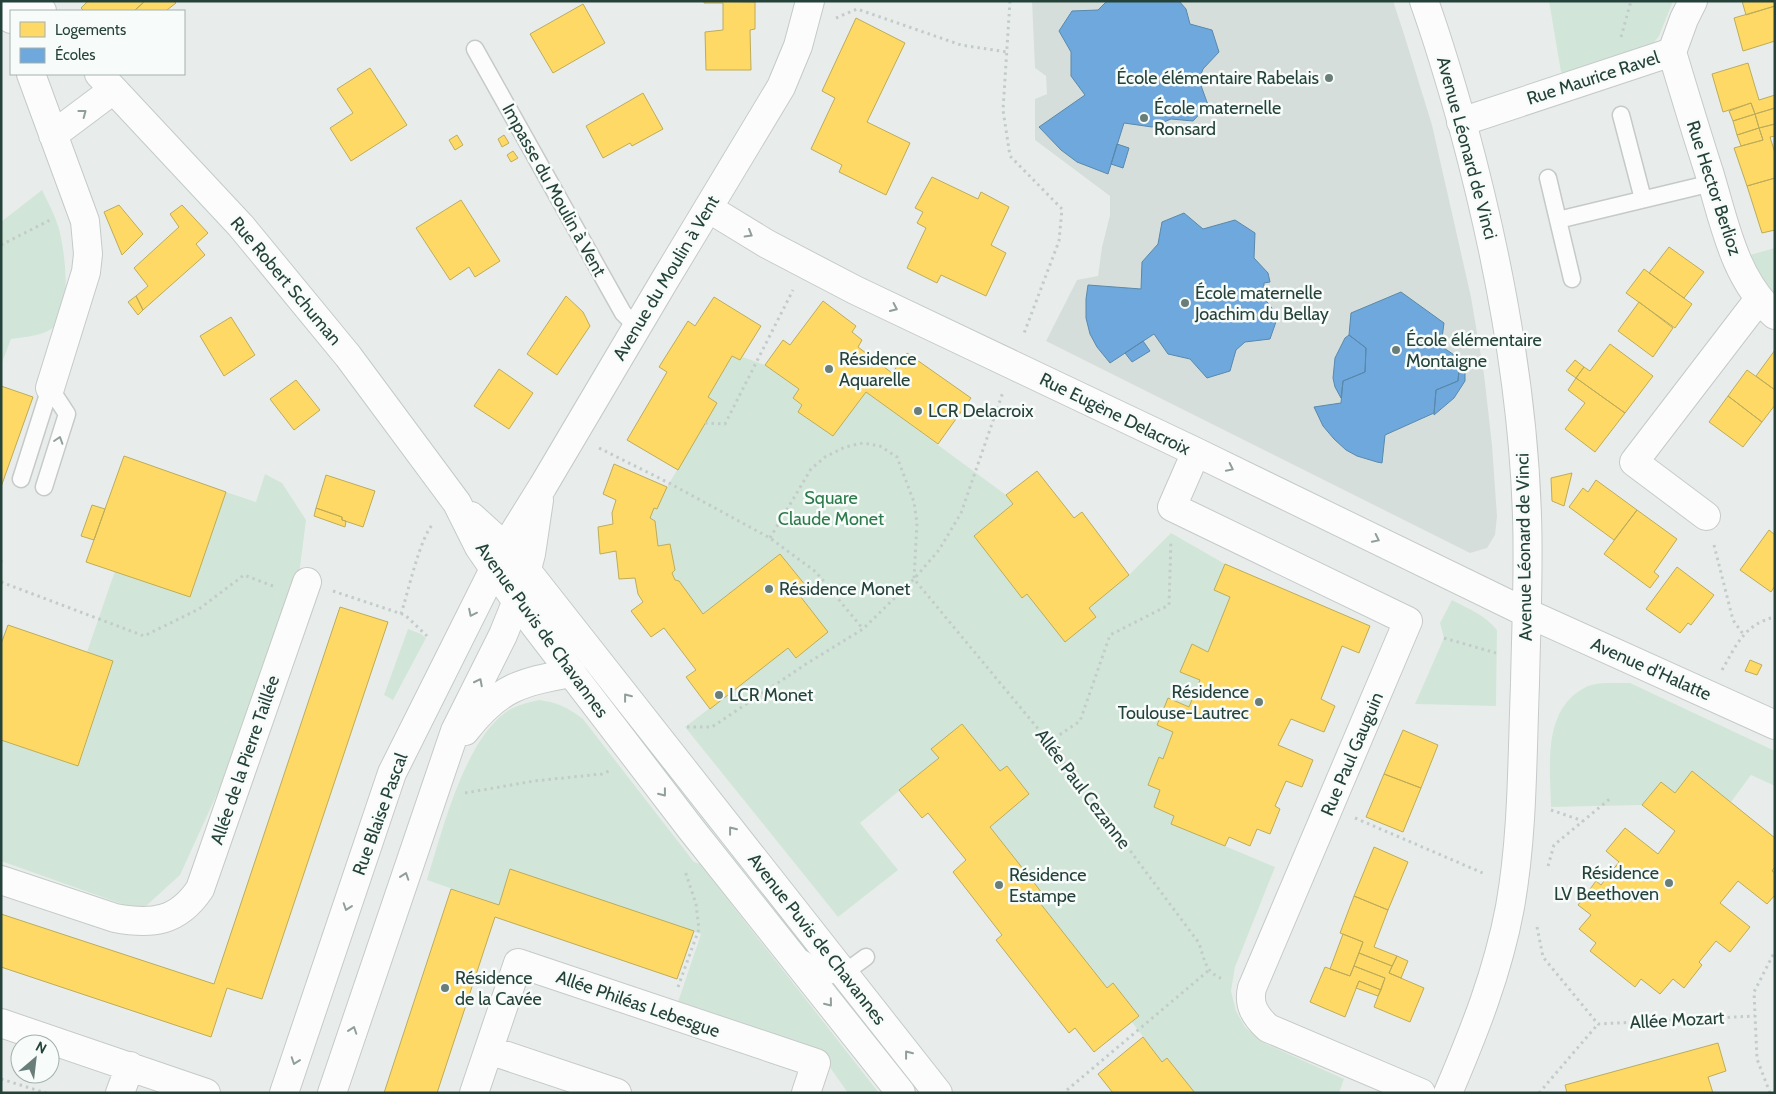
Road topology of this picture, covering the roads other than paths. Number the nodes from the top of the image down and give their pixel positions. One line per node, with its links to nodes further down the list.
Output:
1 (7, 1): 5 (street)
2 (1424, 1): 11 (street, Avenue Léonard de Vinci)
3 (1693, 1): 7 (street, Rue Maurice Ravel)
4 (808, 8): 16 (street, Avenue du Moulin à Vent)
5 (10, 14)
6 (475, 49): 20 (lane, Impasse du Moulin à Vent)
7 (1672, 52): 11 (street, Rue Maurice Ravel); 14 (street, Rue Hector Berlioz)
8 (31, 75): 12 (street)
9 (106, 82): 12 (street, one-way to 9); 26 (street, Rue Robert Schuman)
10 (1622, 115): 15 (lane)
11 (1461, 122): 32 (street, Avenue Léonard de Vinci)
12 (53, 135): 21 (street)
13 (1548, 178): 17 (lane)
14 (1712, 183): 15 (lane); 19 (street, Rue Hector Berlioz)
15 (1643, 199): 17 (lane)
16 (708, 208): 20 (street, Avenue du Moulin à Vent); 22 (street, Rue Eugène Delacroix, one-way to 22)
17 (1558, 220): 18 (lane)
18 (1572, 279)
19 (1767, 307): 27 (street)
20 (637, 327): 25 (street, Avenue du Moulin à Vent)
21 (50, 388): 23 (lane); 24 (lane, one-way to 21)
22 (1196, 452): 32 (street, Rue Eugène Delacroix, one-way to 32); 53 (street, Rue Paul Gauguin)
23 (20, 478)
24 (44, 487)
25 (540, 491): 28 (street, Avenue du Moulin à Vent); 29 (street)
26 (457, 503): 28 (street, Avenue Puvis de Chavannes)
27 (1706, 516)
28 (499, 558): 29 (street, Avenue Puvis de Chavannes); 31 (street, Avenue Puvis de Chavannes); 35 (street, Rue Blaise Pascal, one-way to 35)
29 (527, 571): 31 (street); 40 (street, Avenue Puvis de Chavannes, one-way to 29)
30 (304, 590): 37 (street, Allée de la Pierre Taillée)
31 (517, 602): 33 (street, Avenue Puvis de Chavannes); 36 (street, one-way to 31)
32 (1526, 613): 34 (street, Avenue d'Halatte); 54 (street, Avenue Léonard de Vinci)
33 (572, 673): 36 (street); 38 (street, Avenue Puvis de Chavannes, one-way to 38)
34 (1775, 725)
35 (406, 742): 36 (street); 46 (street, Rue Blaise Pascal, one-way to 46)
36 (445, 758): 47 (street, one-way to 36)
37 (1, 880)
38 (780, 941): 40 (lane); 51 (street, Avenue Puvis de Chavannes, one-way to 51)
39 (866, 957): 40 (lane)
40 (844, 973): 52 (street, Avenue Puvis de Chavannes, one-way to 40)
41 (1, 1023): 43 (street)
42 (488, 1050): 48 (street, Allée Philéas Lebesgue); 49 (street); 50 (street, Allée Philéas Lebesgue)
43 (130, 1066): 44 (street); 45 (street)
44 (120, 1093)
45 (206, 1093)
46 (284, 1093)
47 (332, 1093)
48 (474, 1093)
49 (617, 1093)
50 (806, 1093)
51 (901, 1093)
52 (938, 1093)
53 (1421, 1093)
54 (1448, 1093)

